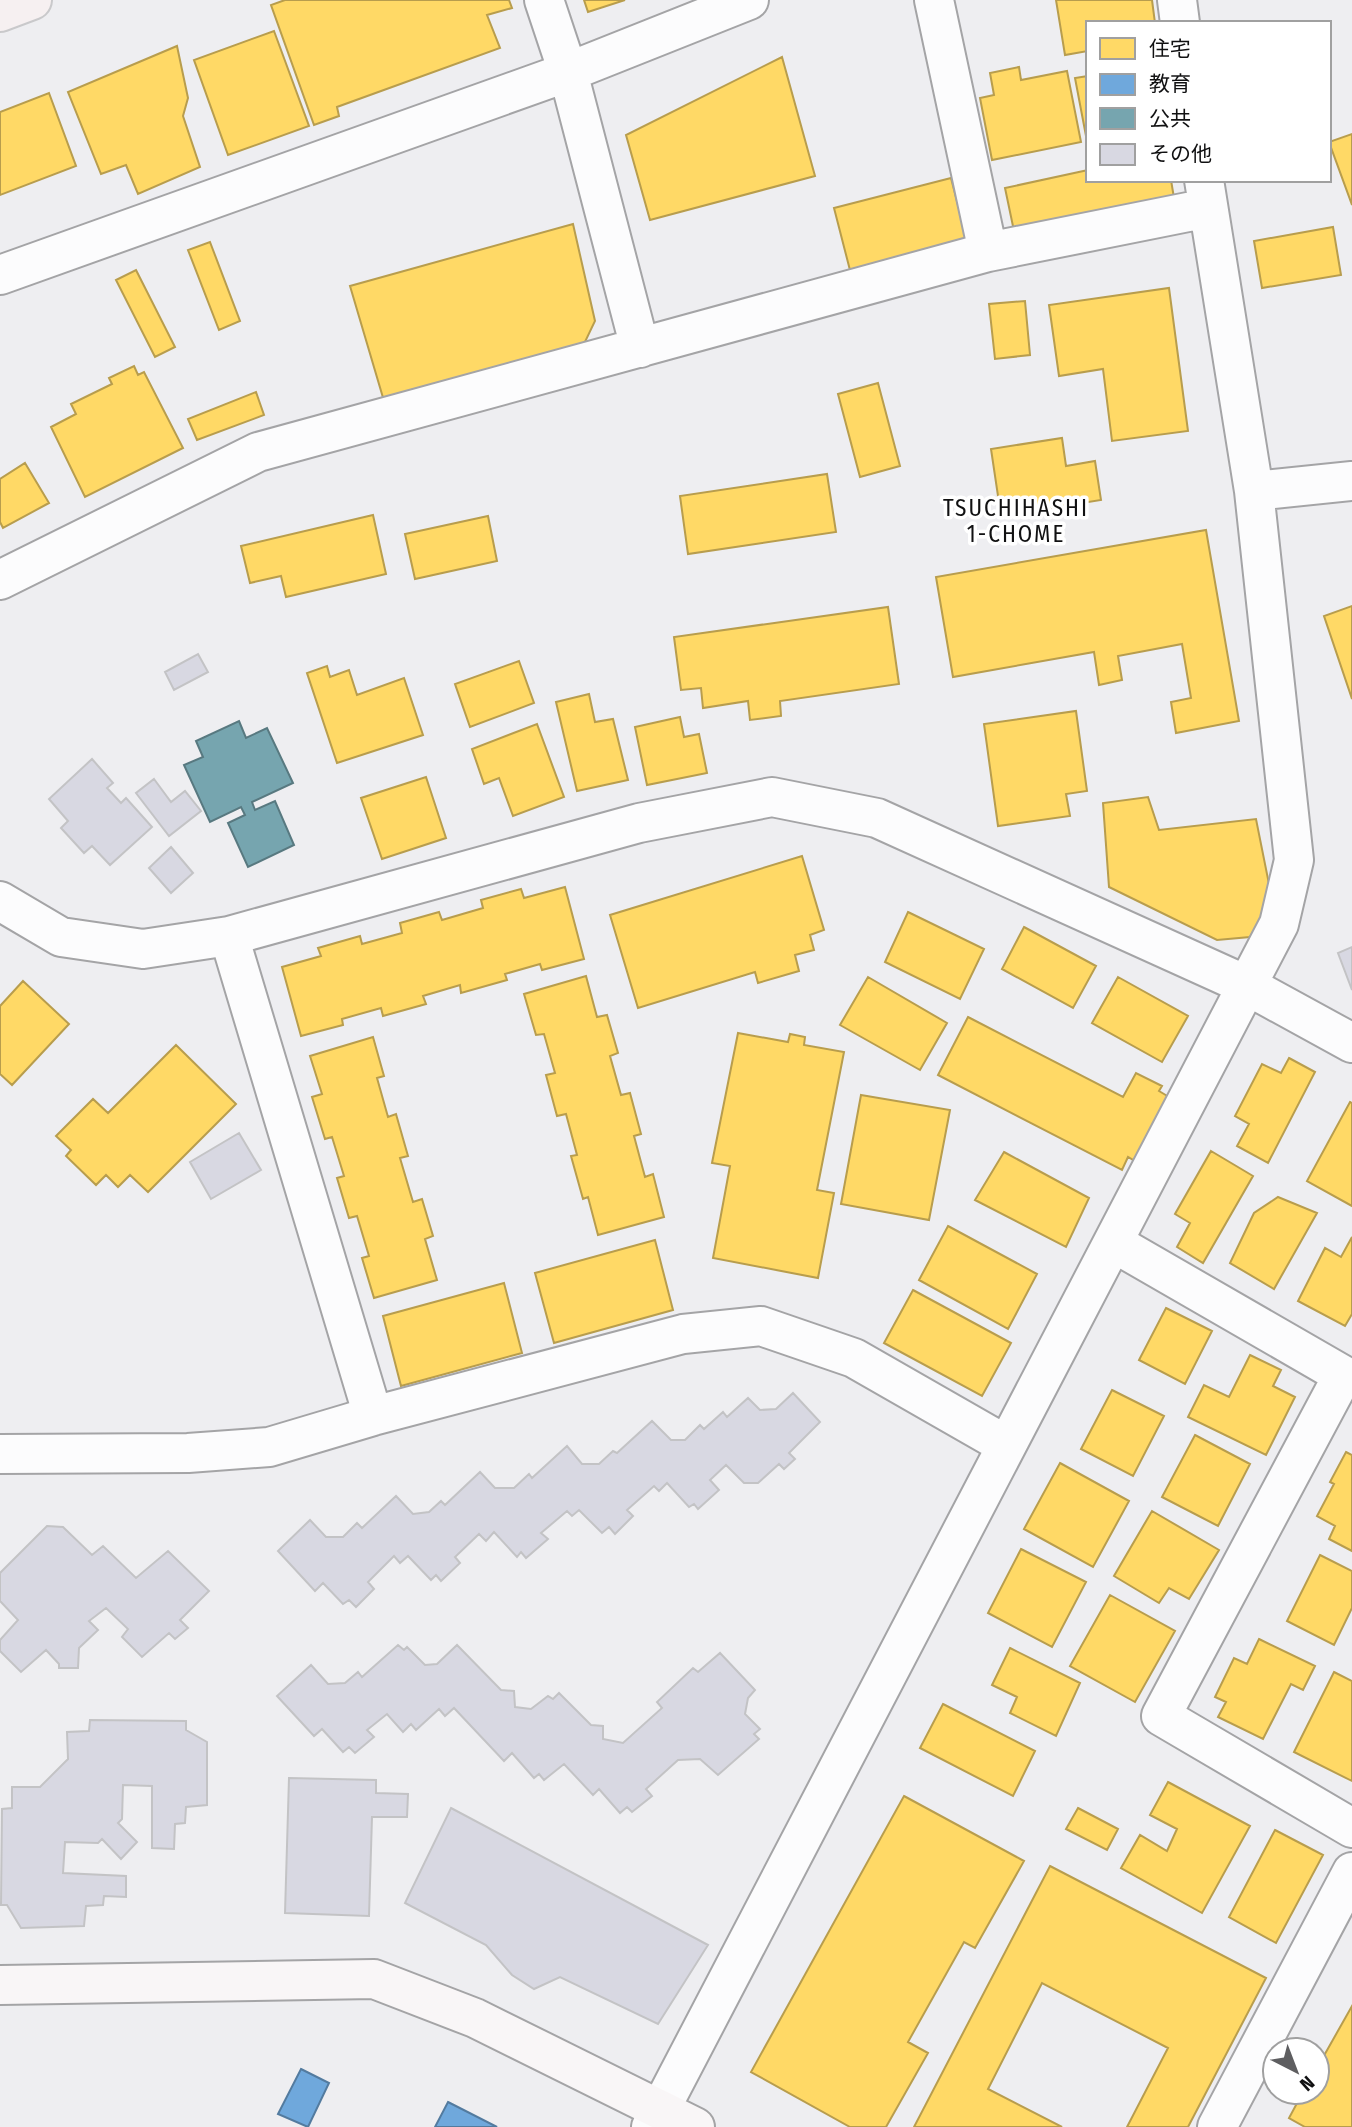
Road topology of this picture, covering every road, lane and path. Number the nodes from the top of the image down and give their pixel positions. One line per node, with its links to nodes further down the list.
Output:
1 (32, 0): 6 (main road)
2 (544, 0): 8 (street)
3 (750, 0): 8 (street)
4 (934, 0): 10 (street)
5 (1177, 0): 7 (street)
6 (0, 12)
7 (1180, 21)
8 (568, 72): 11 (street); 12 (street)
9 (1206, 194): 10 (street); 14 (street)
10 (988, 252): 12 (street)
11 (0, 275)
12 (640, 348): 15 (street)
13 (1352, 481): 14 (street)
14 (1254, 491): 18 (street)
15 (0, 580)
16 (0, 901): 17 (street)
17 (229, 936): 18 (street); 21 (street)
18 (1246, 985): 19 (street); 20 (street)
19 (1352, 1043)
20 (1114, 1243): 22 (street); 24 (street)
21 (373, 1416): 22 (street); 23 (street)
22 (1006, 1445): 27 (street)
23 (0, 1454)
24 (1352, 1828)
25 (1352, 1872): 29 (street)
26 (0, 1985): 27 (street)
27 (656, 2118): 28 (street)
28 (695, 2127)
29 (1217, 2127)

